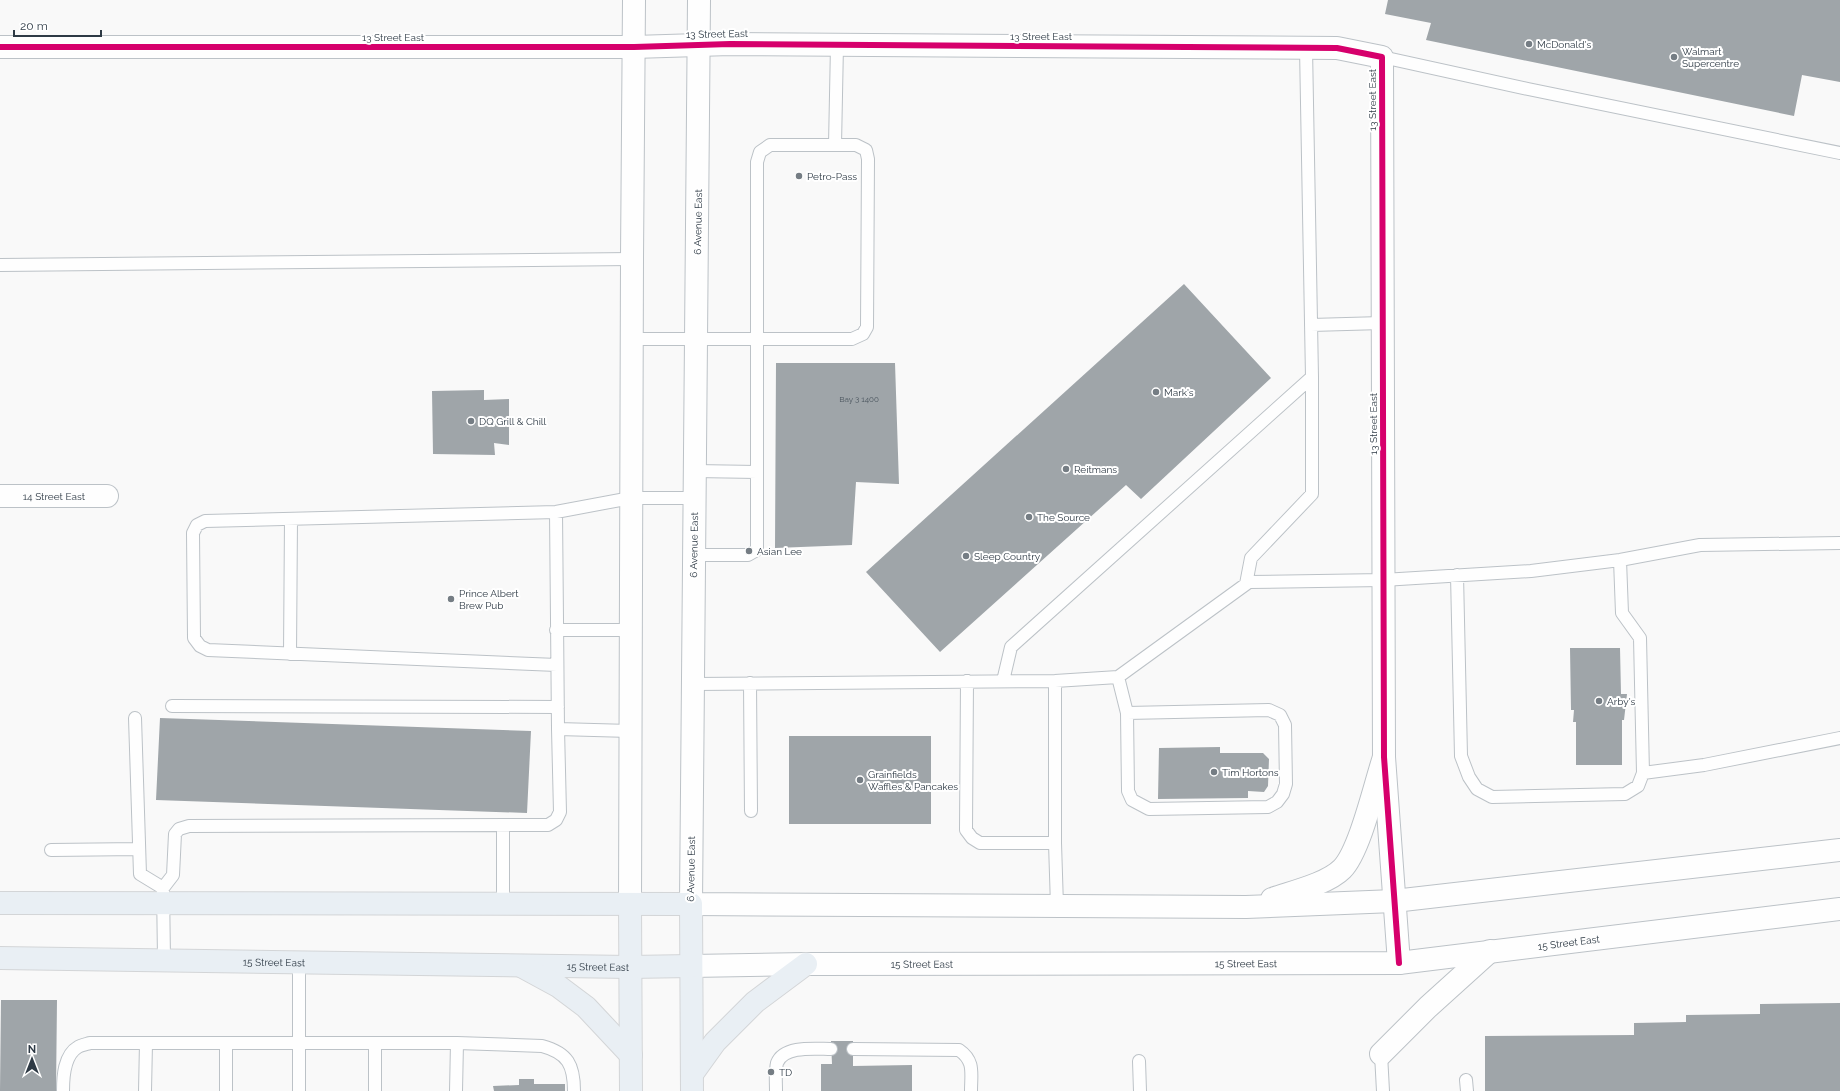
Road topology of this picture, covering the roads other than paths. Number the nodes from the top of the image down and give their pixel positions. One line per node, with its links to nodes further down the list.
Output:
1 (634, 0): 6 (main road)
2 (699, 0): 3 (main road, 6 Avenue East)
3 (699, 44): 4 (main road, 13 Street East); 6 (main road, 13 Street East); 16 (main road, 6 Avenue East)
4 (837, 45): 7 (main road, 13 Street East); 9 (lane)
5 (0, 47): 6 (main road, 13 Street East)
6 (634, 47): 11 (main road)
7 (1306, 48): 8 (main road, 13 Street East); 14 (lane)
8 (1382, 57): 10 (lane); 13 (main road, 13 Street East)
9 (835, 145): 17 (lane); 17 (lane)
10 (1840, 153)
11 (632, 259): 12 (lane); 15 (main road)
12 (0, 265)
13 (1382, 323): 14 (lane); 31 (main road, 13 Street East)
14 (1311, 325): 18 (lane)
15 (632, 339): 16 (lane); 23 (main road)
16 (696, 339): 17 (lane); 19 (main road, 6 Avenue East)
17 (758, 339): 20 (lane)
18 (1312, 377): 32 (lane); 39 (lane)
19 (695, 471): 20 (lane); 24 (main road, 6 Avenue East)
20 (757, 472): 28 (lane)
21 (0, 496): 22 (main road, 14 Street East)
22 (107, 496)
23 (631, 498): 24 (lane); 25 (lane); 34 (main road)
24 (695, 498): 28 (main road, 6 Avenue East)
25 (556, 512): 26 (lane); 33 (lane)
26 (291, 519): 35 (lane); 35 (lane)
27 (1840, 543): 29 (lane)
28 (694, 556): 42 (main road, 6 Avenue East)
29 (1620, 560): 30 (lane); 51 (lane)
30 (1457, 575): 31 (lane); 51 (lane)
31 (1383, 580): 32 (lane); 50 (main road, 13 Street East)
32 (1246, 584): 37 (lane)
33 (556, 630): 34 (lane); 36 (lane)
34 (631, 630): 48 (main road)
35 (290, 654): 36 (lane)
36 (557, 665): 44 (lane)
37 (1118, 677): 40 (lane); 45 (lane)
38 (967, 681): 39 (lane); 41 (lane); 54 (lane)
39 (1003, 681): 40 (lane)
40 (1055, 681): 54 (lane)
41 (750, 683): 42 (lane); 52 (lane)
42 (693, 684): 62 (main road, 6 Avenue East)
43 (172, 706): 44 (lane)
44 (558, 707): 47 (lane)
45 (1126, 713): 45 (lane)
46 (135, 718): 55 (lane)
47 (558, 729): 48 (lane); 53 (lane)
48 (630, 731): 63 (main road)
49 (1840, 738): 51 (lane)
50 (1384, 757): 59 (main road); 65 (main road)
51 (1643, 773)
52 (751, 811)
53 (503, 825): 58 (lane); 61 (lane)
54 (1055, 843): 64 (lane)
55 (139, 849): 56 (lane); 58 (lane)
56 (52, 850)
57 (1840, 850): 59 (main road)
58 (163, 896): 60 (main road); 61 (main road); 69 (lane)
59 (1394, 901): 65 (main road); 71 (main road)
60 (0, 903)
61 (502, 904): 63 (main road)
62 (691, 904): 63 (main road); 64 (main road); 74 (main road, 6 Avenue East)
63 (630, 905): 75 (main road)
64 (1056, 906): 65 (main road)
65 (1246, 907)
66 (1840, 909): 67 (main road, 15 Street East)
67 (1490, 952): 71 (main road, 15 Street East); 83 (main road)
68 (0, 958): 69 (main road, 15 Street East)
69 (164, 959): 70 (main road, 15 Street East)
70 (300, 963): 73 (main road, 15 Street East); 79 (lane)
71 (1399, 963): 72 (main road, 15 Street East)
72 (806, 964): 74 (main road, 15 Street East); 86 (main road)
73 (520, 966): 75 (main road, 15 Street East); 84 (main road)
74 (691, 966): 75 (main road, 15 Street East); 86 (main road, 6 Avenue East)
75 (630, 967): 84 (main road)
76 (146, 1043): 78 (lane); 87 (lane); 88 (lane)
77 (457, 1043): 80 (lane); 92 (lane); 93 (lane)
78 (226, 1044): 79 (lane); 89 (lane)
79 (299, 1044): 80 (lane); 90 (lane)
80 (375, 1044): 91 (lane)
81 (831, 1049): 95 (lane)
82 (853, 1049): 96 (lane)
83 (1381, 1054): 98 (lane)
84 (631, 1055): 94 (main road)
85 (1139, 1061): 97 (lane)
86 (692, 1082)
87 (63, 1091)
88 (145, 1091)
89 (226, 1091)
90 (299, 1091)
91 (375, 1091)
92 (456, 1091)
93 (574, 1091)
94 (631, 1091)
95 (776, 1091)
96 (971, 1091)
97 (1140, 1091)
98 (1383, 1091)

